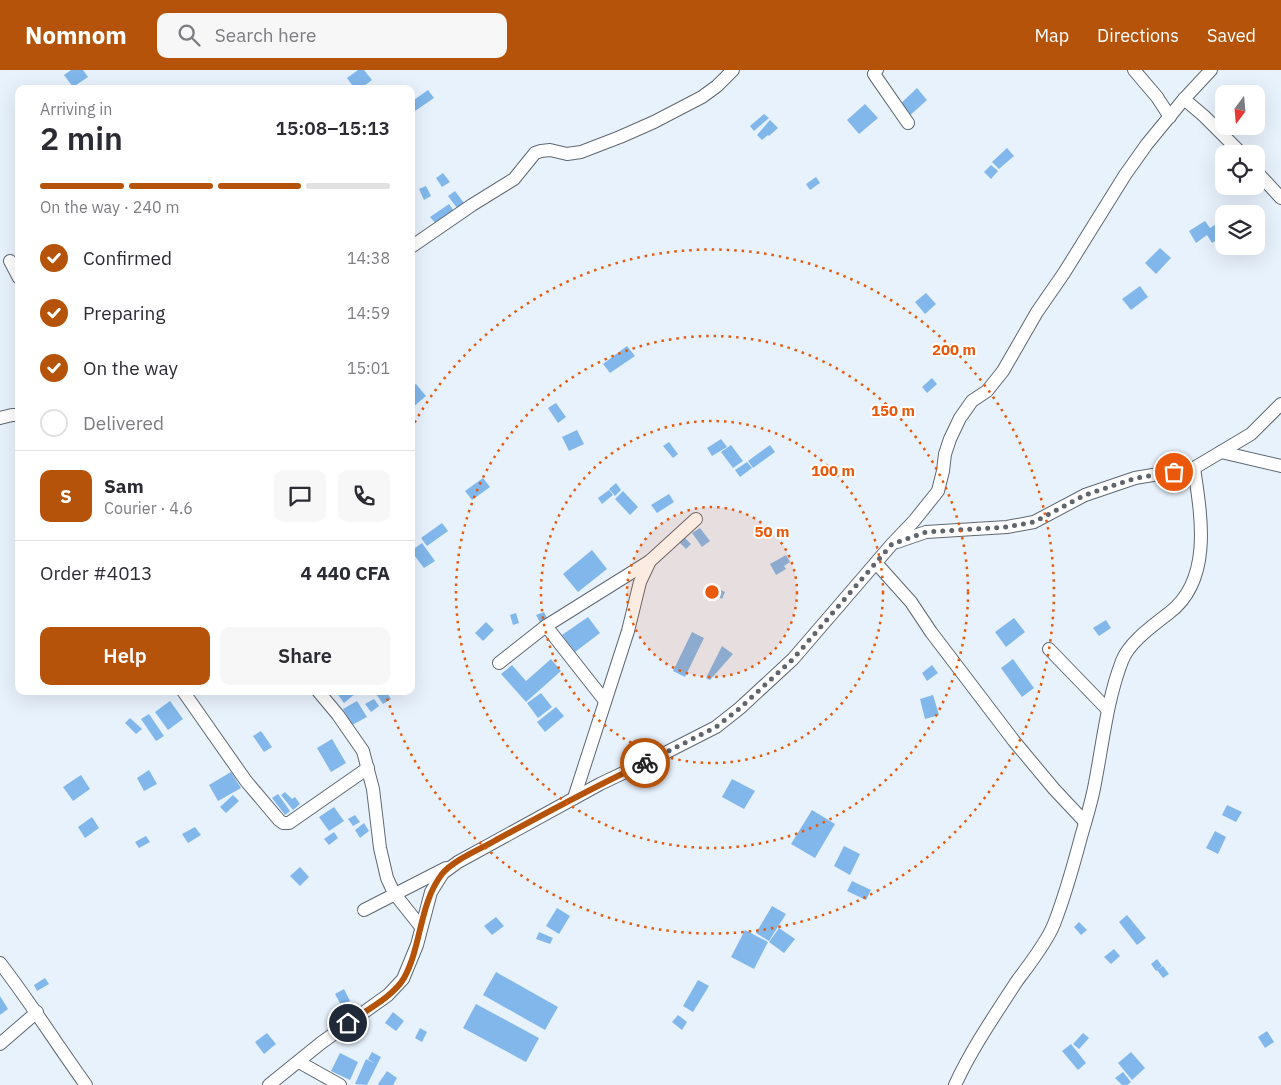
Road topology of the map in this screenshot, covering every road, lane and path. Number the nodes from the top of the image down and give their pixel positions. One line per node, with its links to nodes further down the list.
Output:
1 (733, 70): 11 (street)
2 (877, 70): 7 (street)
3 (1134, 70): 6 (street)
4 (1211, 70): 5 (street)
5 (1184, 99): 6 (street); 8 (street)
6 (1170, 117): 21 (street)
7 (908, 123)
8 (1233, 145)
9 (1265, 181): 10 (street)
10 (1281, 198)
11 (415, 244)
12 (10, 261): 13 (street)
13 (15, 270)
14 (1281, 404): 17 (street)
15 (15, 415): 16 (street)
16 (0, 418)
17 (1221, 452): 18 (street); 19 (street)
18 (1281, 466)
19 (1194, 468): 21 (street); 30 (street)
20 (696, 519): 22 (street)
21 (892, 544): 23 (street)
22 (650, 560): 24 (street); 29 (street)
23 (876, 564): 32 (street); 33 (street)
24 (546, 626): 26 (street); 29 (street)
25 (1049, 649): 30 (street)
26 (499, 663)
27 (186, 695): 31 (street)
28 (321, 695): 31 (street)
29 (605, 701): 32 (street)
30 (1107, 709): 33 (street)
31 (368, 768): 35 (street)
32 (574, 798): 34 (street)
33 (1085, 822): 45 (street)
34 (458, 862): 35 (street); 37 (street)
35 (394, 894): 36 (street); 37 (street)
36 (364, 910)
37 (421, 927): 41 (street)
38 (0, 964): 39 (street)
39 (37, 1012): 40 (street); 42 (street)
40 (0, 1044)
41 (299, 1062): 43 (street); 44 (street)
42 (86, 1085)
43 (269, 1085)
44 (340, 1085)
45 (955, 1085)

